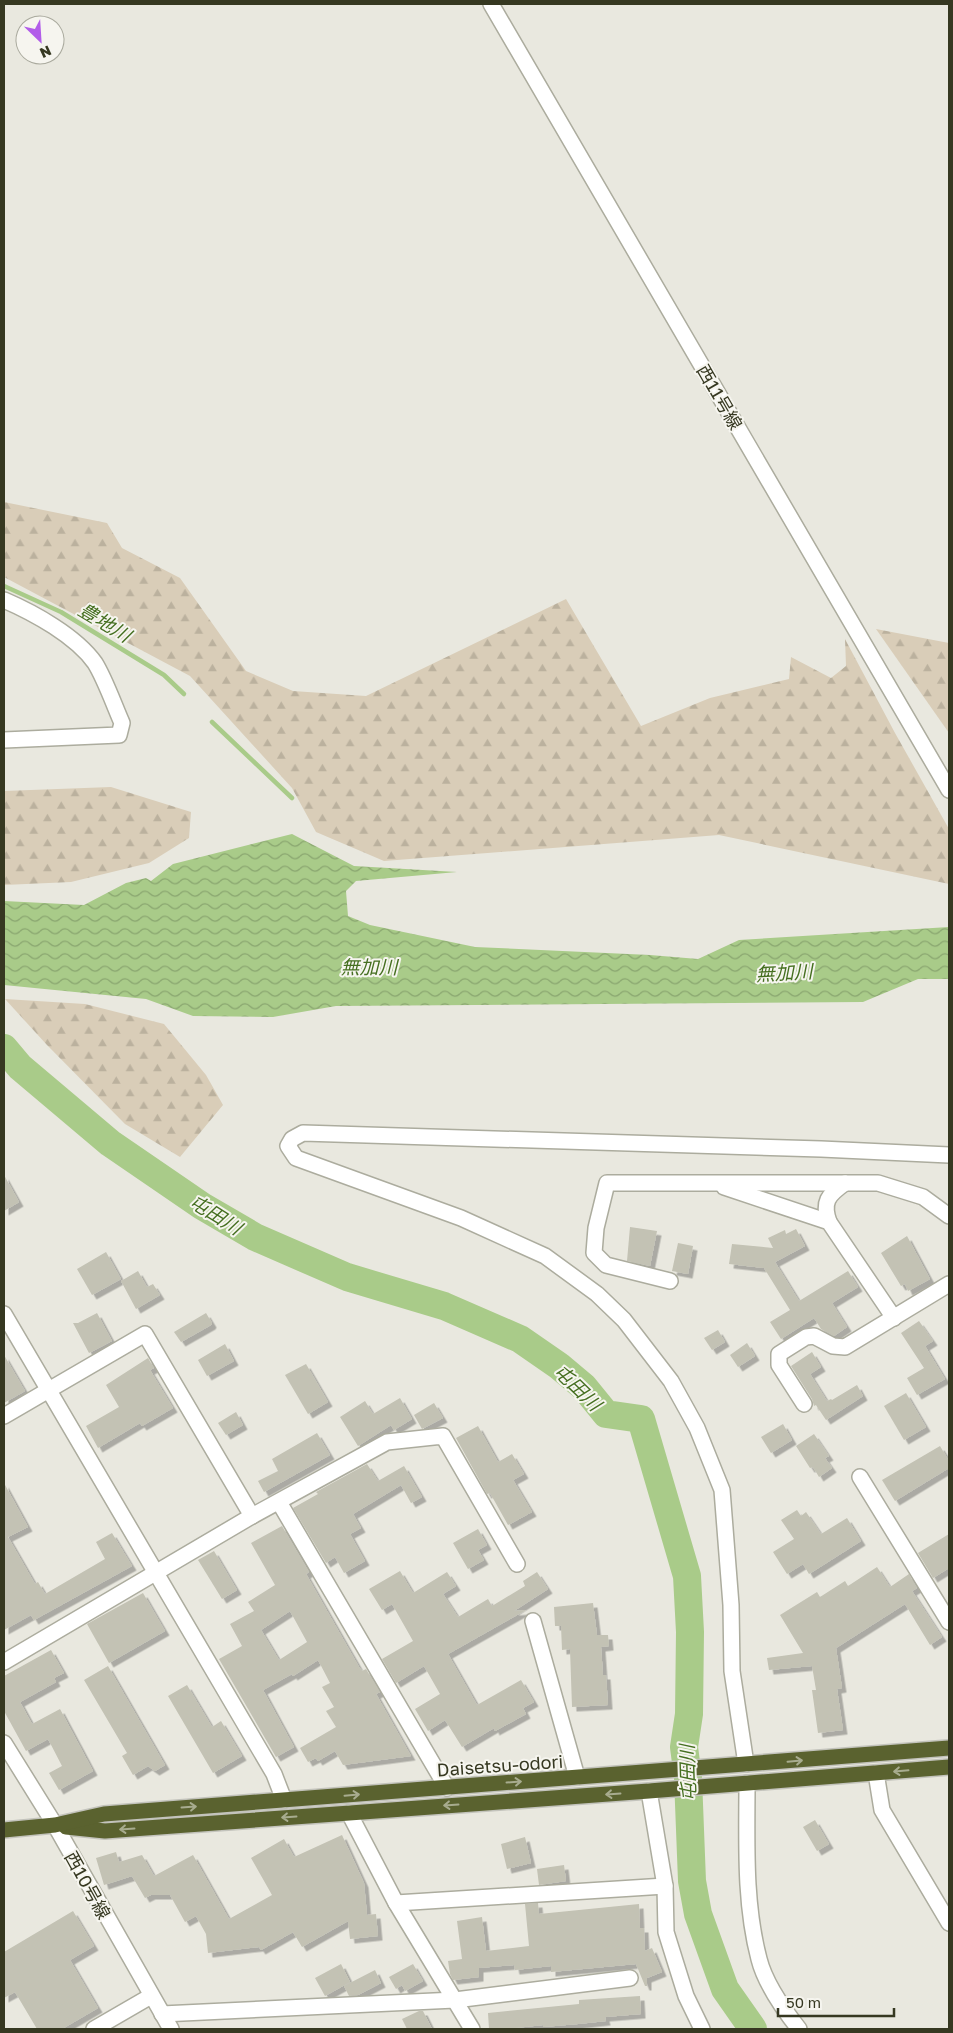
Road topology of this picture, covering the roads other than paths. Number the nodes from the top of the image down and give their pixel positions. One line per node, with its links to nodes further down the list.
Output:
1 (491, 4): 4 (street, 西11号線)
2 (4, 600): 3 (street)
3 (4, 740)
4 (949, 790)
5 (949, 1155): 27 (street)
6 (712, 1183): 7 (street); 9 (street); 10 (street)
7 (845, 1183): 8 (street); 9 (street)
8 (949, 1216)
9 (829, 1222): 13 (street)
10 (670, 1281)
11 (949, 1284): 13 (street)
12 (4, 1314): 14 (street)
13 (894, 1318): 15 (street)
14 (48, 1390): 16 (street); 19 (street); 21 (street)
15 (804, 1404)
16 (4, 1416)
17 (860, 1477): 23 (street)
18 (279, 1502): 19 (street); 20 (street); 32 (street)
19 (252, 1516): 21 (street)
20 (516, 1564)
21 (156, 1572): 24 (street); 34 (street)
22 (533, 1621): 30 (street)
23 (949, 1622)
24 (4, 1662)
25 (4, 1743): 36 (street, 西10号線)
26 (949, 1748): 27 (highway, Daisetsu-odori, one-way to 26)
27 (739, 1765): 30 (highway, Daisetsu-odori)
28 (949, 1767): 29 (highway, Daisetsu-odori, one-way to 29)
29 (876, 1773): 31 (highway, Daisetsu-odori); 40 (street)
30 (577, 1778): 32 (highway, Daisetsu-odori, one-way to 30)
31 (740, 1784): 33 (highway, Daisetsu-odori); 49 (street)
32 (447, 1788): 34 (highway, Daisetsu-odori, one-way to 32)
33 (656, 1791): 35 (highway, Daisetsu-odori, one-way to 35); 38 (street)
34 (284, 1800): 36 (highway, Daisetsu-odori, one-way to 34)
35 (349, 1813): 36 (highway, Daisetsu-odori, one-way to 36); 39 (street)
36 (55, 1826): 37 (highway, Daisetsu-odori); 42 (street, 西10号線)
37 (4, 1830)
38 (665, 1886): 39 (street); 48 (street)
39 (396, 1903): 43 (street)
40 (949, 1922)
41 (630, 1978): 43 (street)
42 (151, 1996): 44 (street, 西10号線); 45 (street)
43 (455, 2000): 44 (street); 47 (street)
44 (162, 2014): 46 (street, 西10号線)
45 (94, 2029)
46 (170, 2029)
47 (472, 2029)
48 (702, 2029)
49 (799, 2029)

